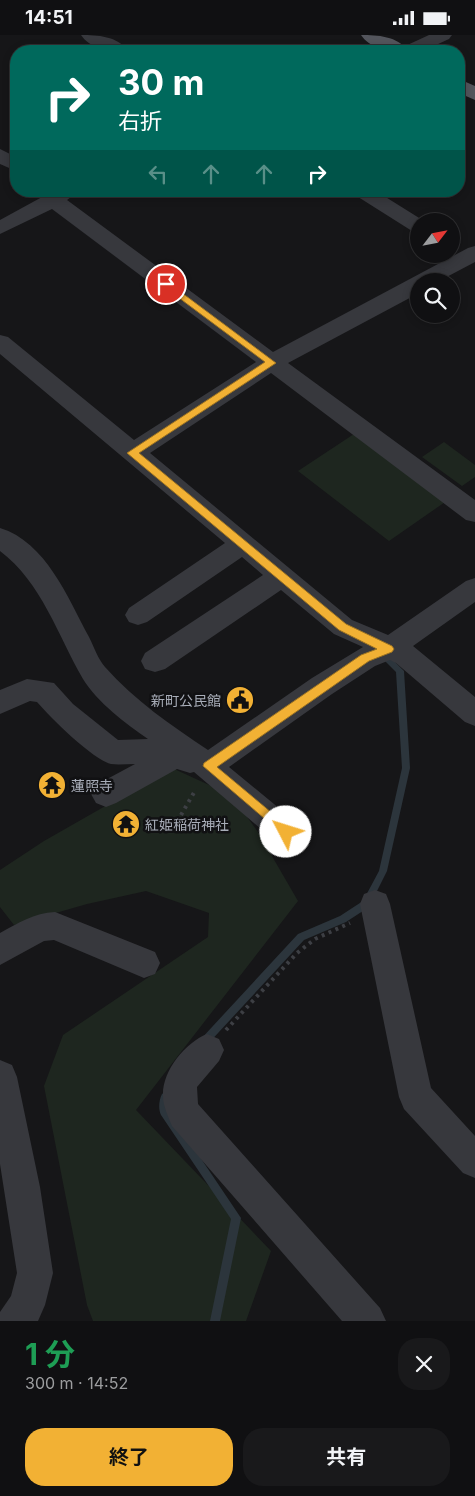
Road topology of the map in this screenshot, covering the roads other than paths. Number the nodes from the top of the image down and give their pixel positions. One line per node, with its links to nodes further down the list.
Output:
1 (90, 35): 4 (street)
2 (370, 35): 5 (main road)
3 (443, 35): 6 (street)
4 (108, 45)
5 (388, 45)
6 (422, 45)
7 (58, 197): 11 (street)
8 (64, 197): 16 (street)
9 (372, 197): 10 (street)
10 (410, 221)
11 (3, 228)
12 (467, 255): 13 (street)
13 (437, 273)
14 (410, 289): 16 (street)
15 (0, 342): 17 (street)
16 (272, 363): 17 (street); 18 (street)
17 (132, 453): 20 (street)
18 (475, 513)
19 (0, 537): 29 (street)
20 (242, 544): 21 (street); 23 (street)
21 (280, 577): 24 (street); 25 (street)
22 (475, 588): 24 (street)
23 (138, 615)
24 (388, 649): 27 (street); 29 (street)
25 (155, 661)
26 (0, 703): 28 (street)
27 (475, 714)
28 (174, 756): 29 (street); 30 (street)
29 (208, 766): 31 (street)
30 (106, 794)
31 (286, 832)
32 (375, 904): 37 (street)
33 (0, 949): 34 (street)
34 (144, 963)
35 (207, 1050): 39 (street)
36 (0, 1077): 38 (street)
37 (475, 1161)
38 (15, 1321)
39 (367, 1321)

